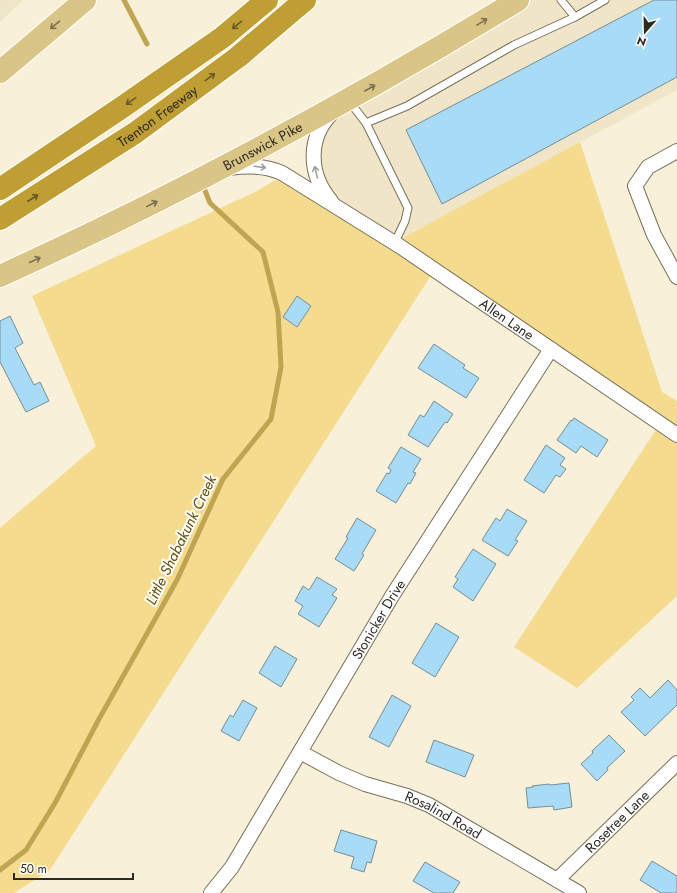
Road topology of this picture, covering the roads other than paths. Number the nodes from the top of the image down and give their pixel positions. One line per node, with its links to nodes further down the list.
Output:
1 (85, 0): 8 (main road, one-way to 8)
2 (267, 0): 13 (highway, Trenton Freeway, one-way to 13)
3 (305, 0): 15 (highway, Trenton Freeway, one-way to 3)
4 (518, 0): 9 (main road, Brunswick Pike, one-way to 4)
5 (561, 0): 7 (lane)
6 (605, 0): 7 (lane)
7 (575, 17): 10 (lane)
8 (0, 72)
9 (344, 103): 10 (lane); 12 (main road, Brunswick Pike); 14 (street, Allen Lane, one-way to 9)
10 (366, 123): 16 (lane)
11 (677, 151): 18 (street)
12 (217, 171): 14 (street, Allen Lane, one-way to 14); 17 (main road, Brunswick Pike, one-way to 12)
13 (0, 189)
14 (335, 206): 16 (street, Allen Lane)
15 (0, 219)
16 (395, 242): 19 (street, Allen Lane)
17 (0, 276)
18 (677, 277)
19 (551, 349): 20 (street, Allen Lane); 21 (street, Stonicker Drive)
20 (677, 435)
21 (300, 752): 23 (street, Rosalind Road); 24 (street, Stonicker Drive)
22 (677, 764): 23 (street, Rosetree Lane)
23 (557, 880): 25 (street, Rosalind Road)
24 (211, 893)
25 (579, 893)

